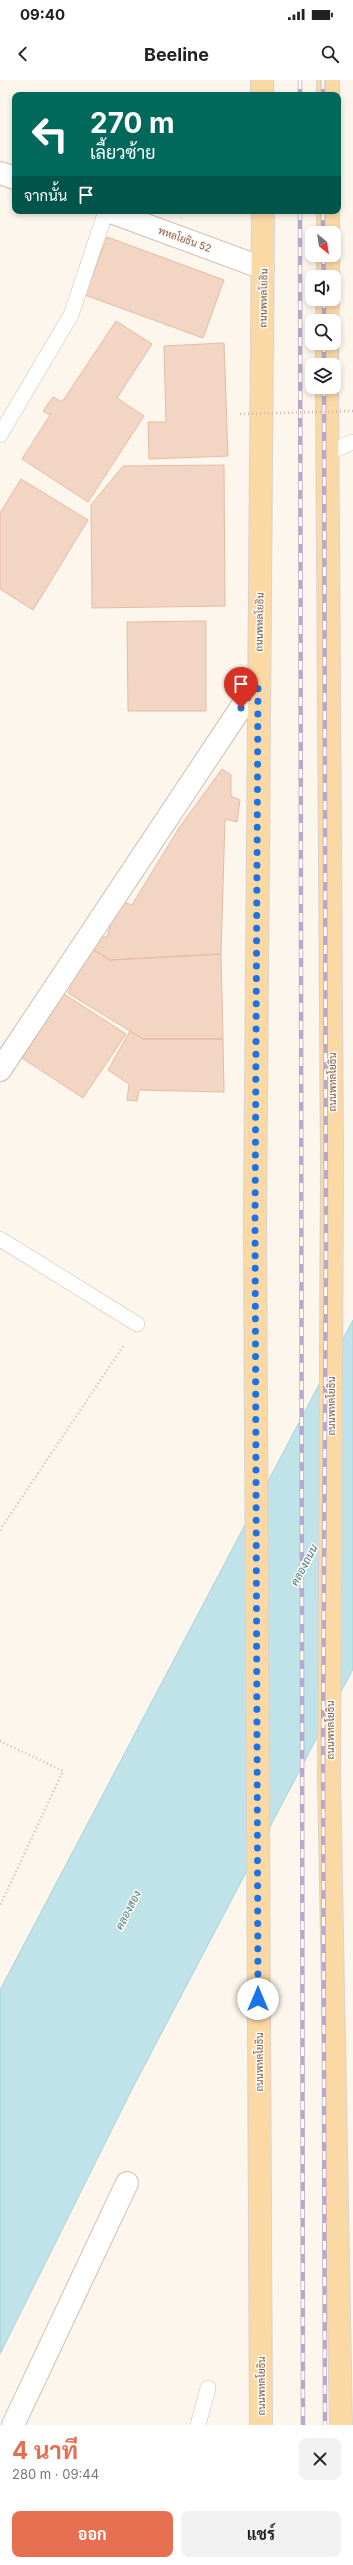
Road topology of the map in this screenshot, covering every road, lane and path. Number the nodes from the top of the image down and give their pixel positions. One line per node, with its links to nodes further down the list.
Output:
1 (262, 80): 3 (main road)
2 (328, 80): 4 (main road)
3 (262, 92)
4 (328, 92)
5 (0, 173): 6 (street)
6 (12, 177)
7 (106, 214): 16 (lane)
8 (115, 214): 12 (street, พหลโยธิน 52)
9 (263, 214): 12 (main road, ถนนพหลโยธิน)
10 (328, 214): 11 (main road)
11 (328, 226)
12 (263, 268): 19 (main road, ถนนพหลโยธิน)
13 (327, 394): 18 (main road, ถนนพหลโยธิน)
14 (353, 411): 15 (path, bridge)
15 (240, 414)
16 (0, 435)
17 (353, 442): 18 (lane)
18 (327, 452): 31 (main road, ถนนพหลโยธิน)
19 (258, 682): 20 (street); 30 (main road, ถนนพหลโยธิน)
20 (0, 1070)
21 (0, 1239): 22 (lane)
22 (137, 1324): 23 (path)
23 (0, 1530)
24 (0, 1742): 25 (path)
25 (0, 1906)
26 (128, 2183): 28 (street)
27 (208, 2388): 29 (lane)
28 (13, 2425)
29 (198, 2425)
30 (261, 2425)
31 (341, 2425)

